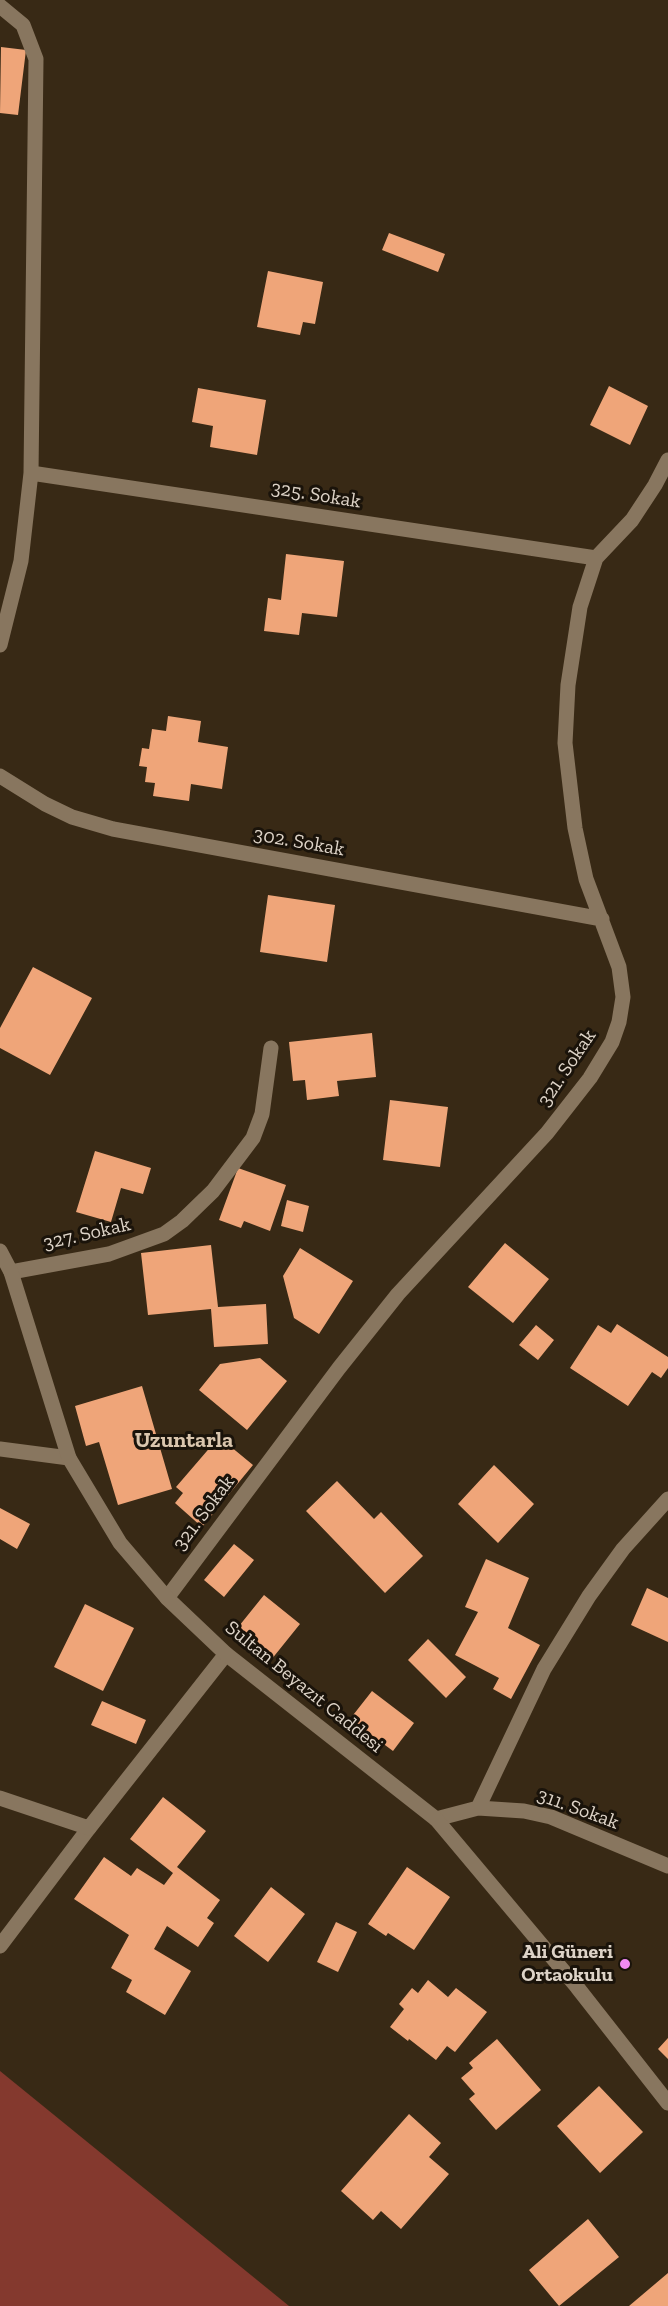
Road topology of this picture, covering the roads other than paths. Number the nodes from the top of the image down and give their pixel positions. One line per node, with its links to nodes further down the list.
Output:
1 (0, 6): 3 (street)
2 (668, 460): 4 (street, 321. Sokak)
3 (31, 473): 4 (street, 325. Sokak); 5 (street)
4 (596, 558): 7 (street, 321. Sokak)
5 (0, 645)
6 (0, 776): 7 (street, 302. Sokak)
7 (602, 918): 14 (street, 321. Sokak)
8 (271, 1048): 10 (street, 327. Sokak)
9 (0, 1251): 10 (street, Sultan Beyazıt Caddesi)
10 (11, 1272): 12 (street, Sultan Beyazıt Caddesi)
11 (0, 1449): 12 (street)
12 (69, 1458): 14 (street, Sultan Beyazıt Caddesi)
13 (668, 1498): 17 (street)
14 (167, 1598): 15 (street, Sultan Beyazıt Caddesi)
15 (226, 1654): 18 (street, Sultan Beyazıt Caddesi); 19 (street)
16 (0, 1798): 19 (street)
17 (478, 1808): 18 (street, 311. Sokak); 20 (street, 311. Sokak)
18 (436, 1819): 22 (street, Sultan Beyazıt Caddesi)
19 (89, 1828): 21 (street)
20 (668, 1866)
21 (0, 1946)
22 (668, 2103)

